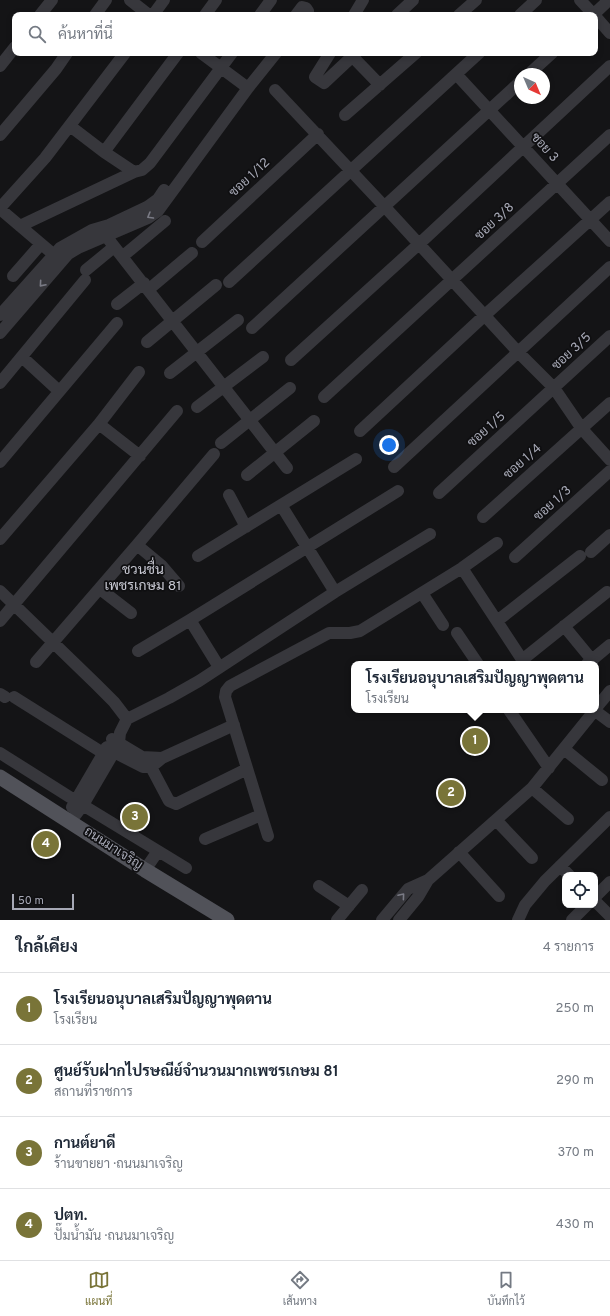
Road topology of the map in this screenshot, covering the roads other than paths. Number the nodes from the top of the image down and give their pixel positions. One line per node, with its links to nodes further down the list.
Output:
1 (52, 0): 13 (street)
2 (106, 0): 14 (street)
3 (130, 0): 15 (street)
4 (164, 0): 16 (street)
5 (216, 0): 17 (street)
6 (271, 0): 18 (street)
7 (363, 0): 21 (street)
8 (413, 0): 22 (street)
9 (476, 0): 23 (street)
10 (536, 0): 24 (street)
11 (580, 0): 25 (street)
12 (609, 0): 26 (street)
13 (42, 12)
14 (97, 12)
15 (145, 12)
16 (156, 12)
17 (207, 12)
18 (262, 12)
19 (299, 12): 20 (street)
20 (308, 12)
21 (356, 12)
22 (400, 12)
23 (462, 12)
24 (523, 12)
25 (591, 12)
26 (597, 12)
27 (598, 20): 28 (street)
28 (610, 33)
29 (12, 51): 43 (street)
30 (65, 56): 56 (street)
31 (123, 56): 54 (street)
32 (176, 56): 59 (street)
33 (206, 56): 45 (street)
34 (230, 56): 45 (street)
35 (264, 56): 49 (street)
36 (273, 56): 49 (street)
37 (328, 56): 38 (street)
38 (350, 56)
39 (354, 56): 48 (street)
40 (413, 56): 48 (street)
41 (476, 56): 47 (street)
42 (549, 56): 46 (street)
43 (0, 66)
44 (610, 66): 58 (street)
45 (222, 67): 49 (street); 61 (street)
46 (536, 68)
47 (456, 74): 52 (street, ซอย 3); 60 (street)
48 (380, 85): 53 (street)
49 (245, 86): 69 (street)
50 (514, 88): 52 (street)
51 (276, 90): 55 (street)
52 (490, 110): 58 (street, ซอย 3); 64 (street)
53 (345, 115)
54 (70, 126): 59 (street); 65 (street)
55 (318, 134): 60 (street); 71 (street, ซอย 1/12)
56 (0, 135)
57 (610, 136): 62 (street, ซอย 3/8)
58 (524, 147): 62 (street, ซอย 3); 73 (street)
59 (104, 152): 61 (street)
60 (352, 170): 64 (street); 81 (street)
61 (134, 172): 68 (street)
62 (557, 184): 66 (street, ซอย 3); 80 (street, ซอย 3/8)
63 (610, 202): 66 (street)
64 (385, 207): 73 (street); 90 (street)
65 (0, 208): 68 (street)
66 (591, 220): 70 (street, ซอย 3); 86 (street)
67 (165, 221): 76 (street)
68 (20, 226): 72 (street)
69 (103, 232): 74 (street); 77 (street)
70 (610, 241)
71 (202, 242)
72 (41, 244): 77 (street); 79 (street)
73 (420, 244): 80 (street); 98 (street)
74 (114, 247): 76 (street); 96 (street)
75 (192, 253): 83 (street)
76 (122, 256): 83 (street)
77 (58, 258): 85 (street); 91 (street, one-way to 91)
78 (610, 267): 95 (street)
79 (13, 276)
80 (452, 280): 86 (street); 106 (street, ซอย 3/8)
81 (230, 282)
82 (216, 285): 88 (street)
83 (146, 287): 84 (street); 88 (street)
84 (118, 304)
85 (0, 315)
86 (485, 316): 95 (street); 114 (street)
87 (238, 320): 94 (street)
88 (173, 321): 93 (street); 94 (street)
89 (117, 323): 105 (street)
90 (252, 328)
91 (0, 332)
92 (610, 336): 104 (street, ซอย 3/5)
93 (147, 342)
94 (197, 352): 100 (street); 102 (street)
95 (519, 353): 104 (street); 122 (street)
96 (22, 357): 101 (street); 105 (street)
97 (263, 357): 102 (street)
98 (291, 360)
99 (140, 372): 112 (street)
100 (170, 373)
101 (0, 383)
102 (224, 387): 108 (street); 110 (street)
103 (290, 388): 110 (street)
104 (554, 388): 113 (street); 127 (street, ซอย 1/5)
105 (59, 391): 121 (street)
106 (324, 397)
107 (610, 403): 113 (street, ซอย 1/4)
108 (197, 408)
109 (177, 411): 118 (street)
110 (249, 420): 115 (street); 116 (street)
111 (314, 421): 116 (street)
112 (99, 424): 118 (street); 134 (street)
113 (582, 429): 120 (street); 130 (street, ซอย 1/4)
114 (360, 431)
115 (221, 442)
116 (274, 452): 123 (street); 125 (street)
117 (214, 454): 136 (street)
118 (140, 456): 147 (street)
119 (356, 459): 129 (street)
120 (610, 460)
121 (0, 462)
122 (394, 467)
123 (287, 468)
124 (610, 471): 139 (street, ซอย 1/3)
125 (247, 475)
126 (398, 492): 137 (street)
127 (439, 493)
128 (229, 495): 131 (street)
129 (281, 505): 131 (street); 137 (street)
130 (484, 516)
131 (246, 527): 138 (street)
132 (430, 534): 144 (street)
133 (610, 535): 151 (street)
134 (0, 539)
135 (497, 543): 140 (street)
136 (137, 545): 141 (street); 142 (street)
137 (307, 547): 144 (street); 149 (street)
138 (198, 556)
139 (515, 557)
140 (462, 568): 146 (street); 151 (street)
141 (179, 586)
142 (100, 589): 148 (street); 155 (street)
143 (0, 591): 147 (street)
144 (335, 592): 164 (street)
145 (607, 592): 153 (street)
146 (422, 593): 152 (street); 173 (street)
147 (14, 605): 150 (street); 155 (street)
148 (132, 613)
149 (190, 620): 157 (street); 164 (street)
150 (0, 621)
151 (497, 622): 159 (street)
152 (443, 625)
153 (564, 626): 160 (street); 161 (street)
154 (457, 633): 158 (street)
155 (53, 643): 163 (street); 171 (street)
156 (610, 645): 162 (street)
157 (138, 651)
158 (476, 661)
159 (523, 661)
160 (525, 661)
161 (588, 661)
162 (590, 661)
163 (36, 662)
164 (219, 667): 171 (street)
165 (610, 690): 167 (street)
166 (7, 696): 174 (street)
167 (599, 705)
168 (511, 713): 179 (street)
169 (593, 713): 175 (street)
170 (599, 713): 172 (street)
171 (127, 719): 174 (street)
172 (610, 722)
173 (234, 725): 177 (street); 180 (street)
174 (112, 745): 177 (street); 178 (street); 184 (street)
175 (564, 749): 179 (street); 182 (street)
176 (0, 753): 184 (street)
177 (162, 758): 178 (street)
178 (151, 767): 180 (street)
179 (549, 768): 183 (street)
180 (247, 769): 185 (street)
181 (0, 777): 188 (main road, ถนนมาเจริญ)
182 (602, 780)
183 (532, 788): 187 (street); 189 (street)
184 (79, 803): 188 (street); 192 (street)
185 (261, 815): 190 (street); 191 (street)
186 (610, 817): 195 (street)
187 (568, 819)
188 (68, 820): 197 (main road, ถนนมาเจริญ)
189 (496, 820): 193 (street); 194 (street)
190 (268, 836)
191 (205, 839)
192 (158, 851): 196 (street); 197 (street)
193 (459, 852): 199 (street); 204 (street)
194 (532, 858)
195 (560, 866): 198 (street); 213 (street)
196 (186, 868)
197 (145, 870): 209 (main road, ถนนมาเจริญ)
198 (566, 872)
199 (428, 880): 211 (street, one-way to 199); 212 (street)
200 (610, 882): 203 (street)
201 (319, 886): 206 (street)
202 (362, 890): 206 (street)
203 (598, 894)
204 (499, 896)
205 (598, 904): 208 (street)
206 (349, 906): 210 (street)
207 (584, 908): 214 (street)
208 (610, 916)
209 (227, 920)
210 (337, 920)
211 (382, 920)
212 (399, 920)
213 (518, 920)
214 (572, 920)

